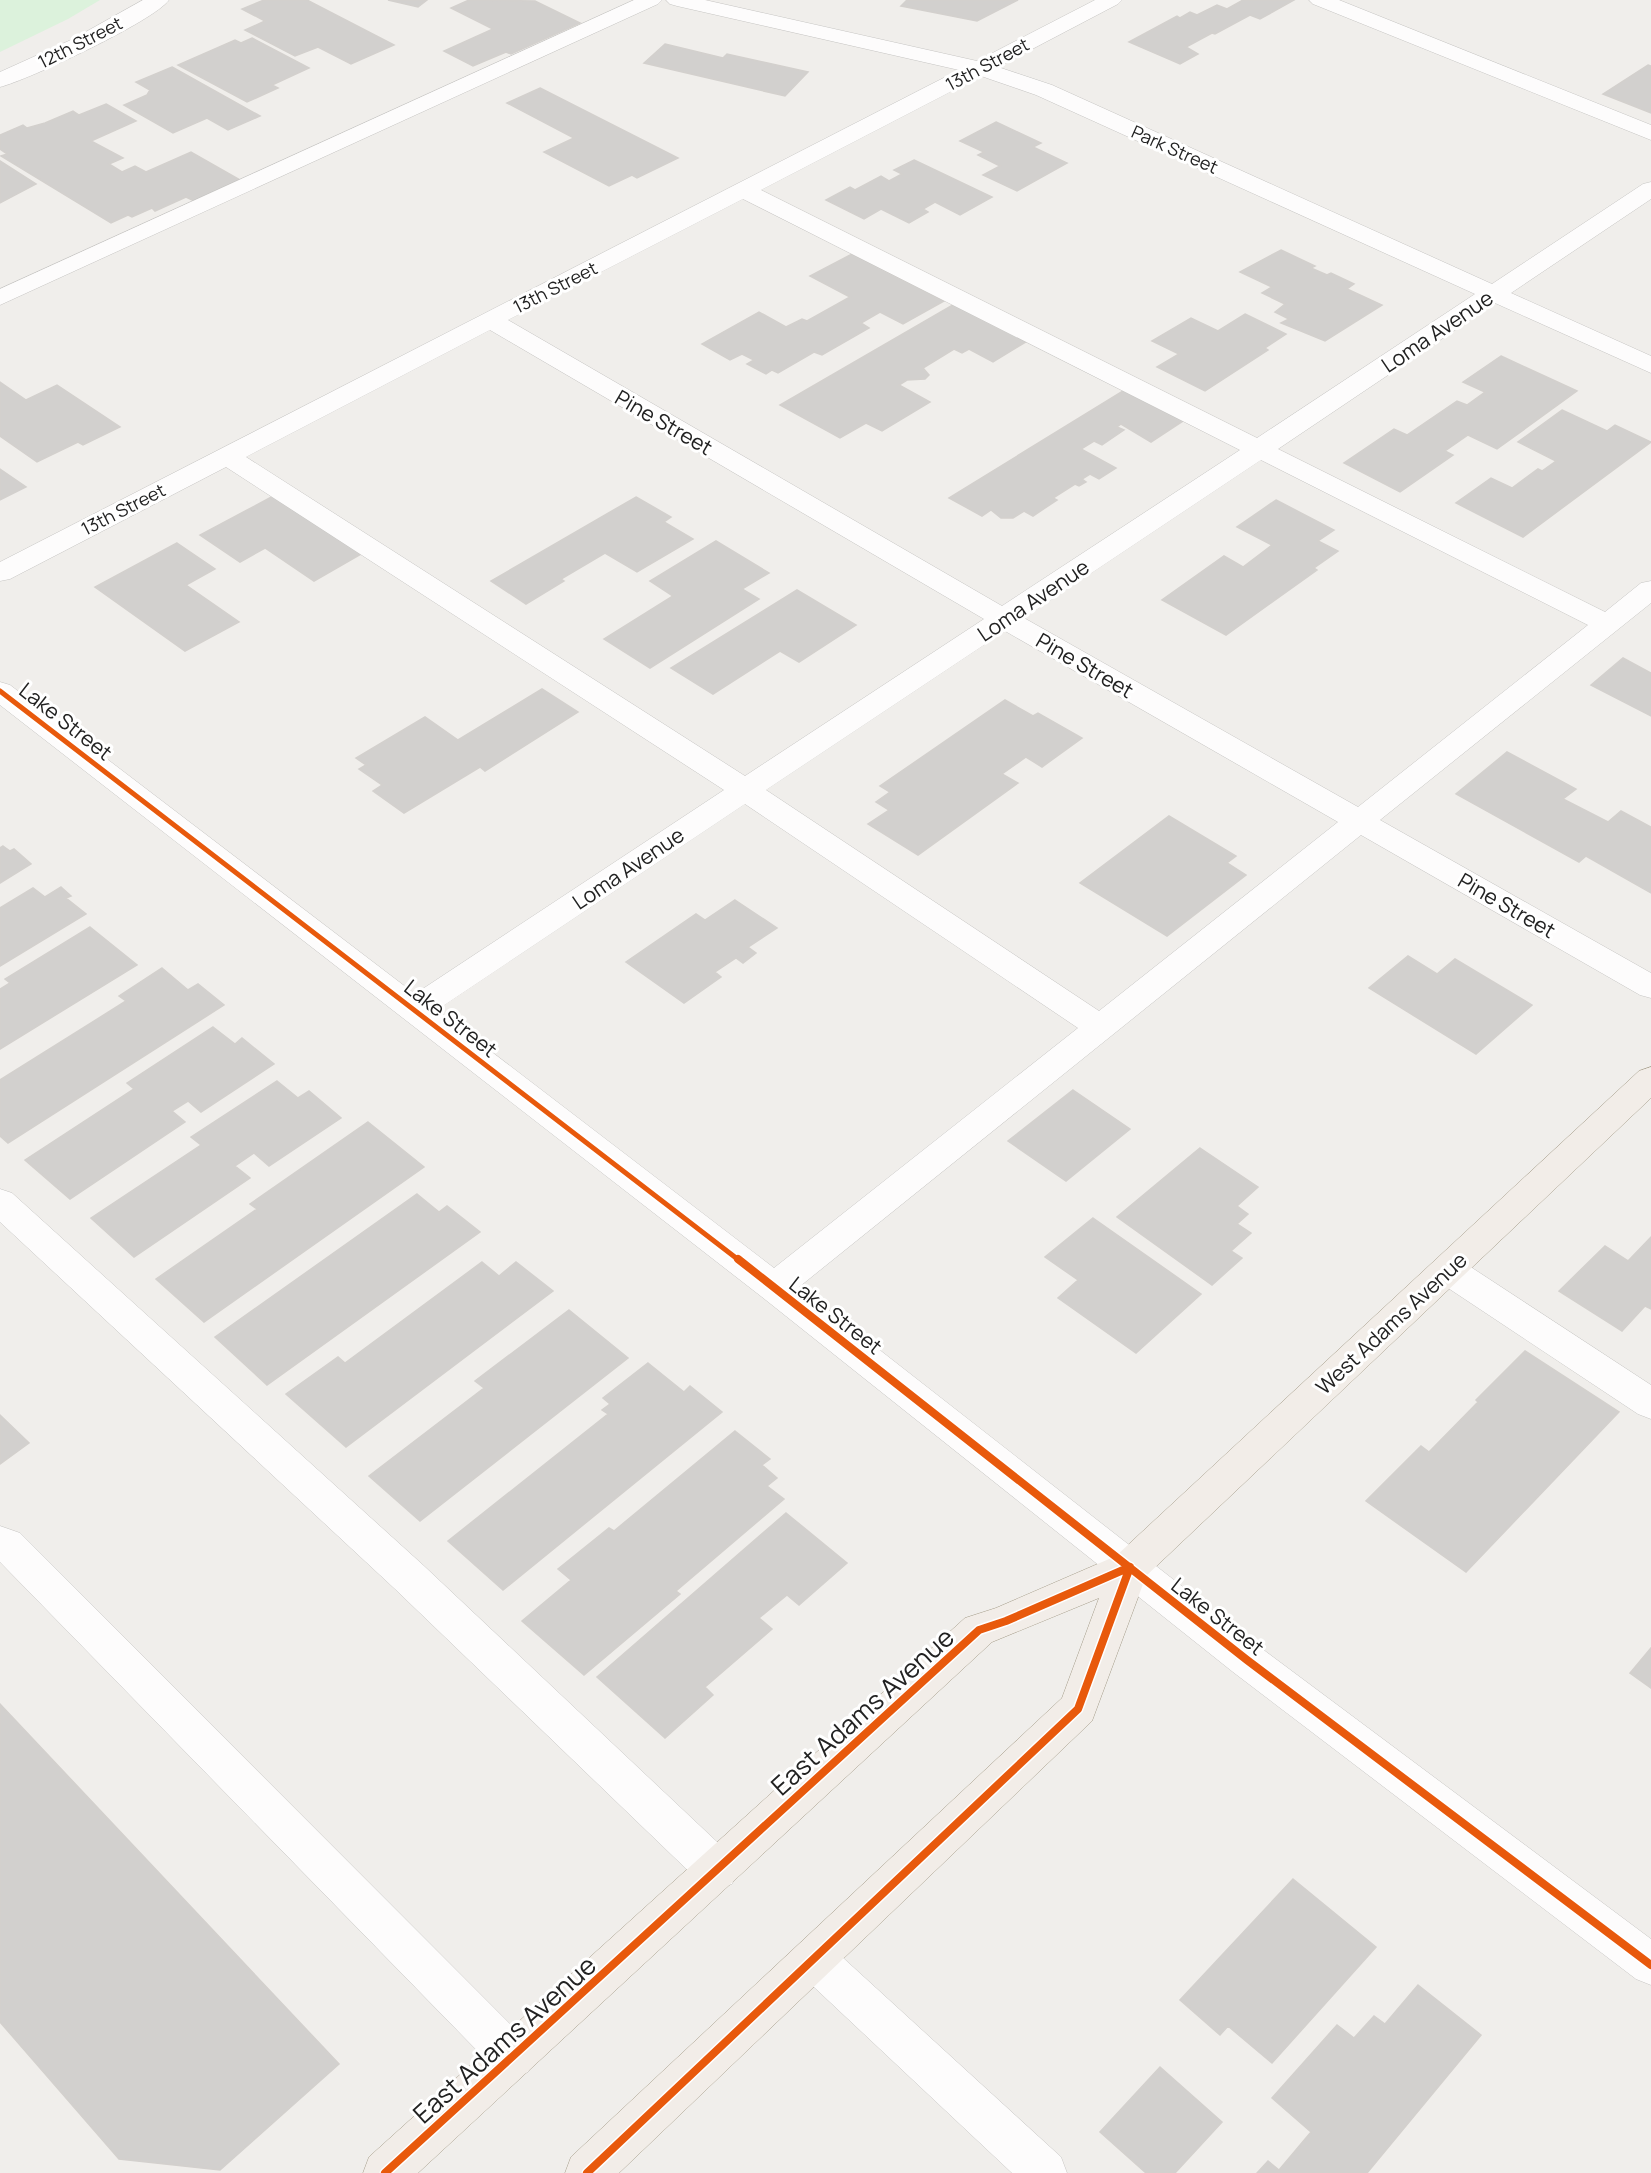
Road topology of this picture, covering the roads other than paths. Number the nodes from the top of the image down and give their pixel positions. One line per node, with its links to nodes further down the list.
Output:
1 (158, 0): 7 (street, 12th Street)
2 (651, 0): 12 (street)
3 (677, 0): 6 (street, Park Street)
4 (1111, 0): 6 (street, 13th Street)
5 (1320, 0): 8 (street)
6 (980, 68): 10 (street, 13th Street); 11 (street, Park Street)
7 (0, 80)
8 (1651, 133)
9 (1651, 189): 11 (street, Loma Avenue)
10 (743, 190): 13 (street, 13th Street); 15 (street)
11 (1494, 293): 14 (street, Park Street); 15 (street, Loma Avenue)
12 (0, 298)
13 (490, 321): 16 (street, 13th Street); 19 (street, Pine Street)
14 (1651, 365)
15 (1260, 449): 19 (street, Loma Avenue); 20 (street)
16 (227, 456): 17 (street, 13th Street); 22 (street)
17 (0, 573)
18 (1651, 589): 20 (street)
19 (1004, 619): 22 (street, Loma Avenue); 23 (street, Pine Street)
20 (1607, 624): 23 (street)
21 (0, 692): 25 (street, Lake Street)
22 (745, 790): 25 (street, Loma Avenue); 26 (street)
23 (1360, 821): 24 (street, Pine Street); 26 (street)
24 (1651, 987)
25 (414, 1010): 30 (street, Lake Street)
26 (1100, 1027): 30 (street)
27 (1651, 1079): 29 (main road, West Adams Avenue)
28 (0, 1202): 34 (street)
29 (1448, 1270): 31 (street); 33 (main road, West Adams Avenue)
30 (774, 1287): 33 (street, Lake Street)
31 (1651, 1404)
32 (0, 1542): 37 (street)
33 (1130, 1567): 34 (main road, East Adams Avenue); 35 (main road); 36 (street, Lake Street)
34 (717, 1870): 37 (main road, East Adams Avenue)
35 (814, 1959): 39 (main road); 40 (street)
36 (1651, 1965)
37 (513, 2057): 38 (main road, East Adams Avenue)
38 (386, 2173)
39 (587, 2173)
40 (1045, 2173)

